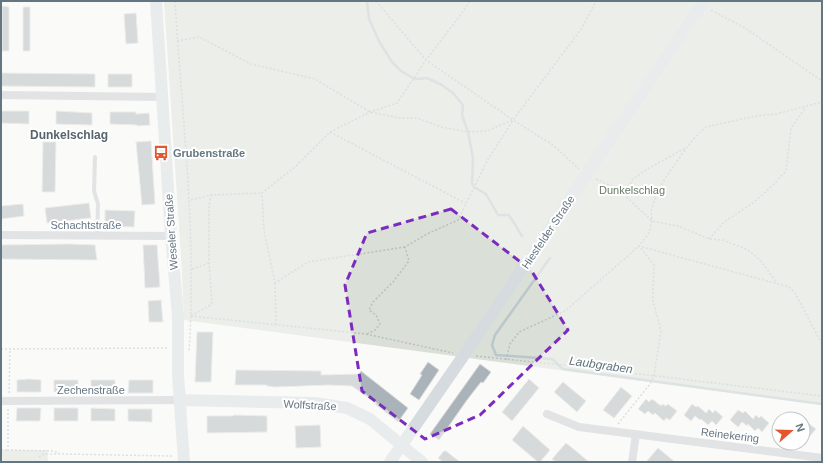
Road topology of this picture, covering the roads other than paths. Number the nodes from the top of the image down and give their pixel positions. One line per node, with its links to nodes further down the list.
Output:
1 (156, 1): 4 (street, Weseler Straße)
2 (703, 3): 13 (street, Hiesfelder Straße)
3 (1, 95): 4 (street)
4 (162, 97): 8 (street, Weseler Straße)
5 (95, 157): 7 (lane)
6 (1, 235): 7 (street, Schachtstraße)
7 (97, 236): 8 (street, Schachtstraße)
8 (171, 236): 9 (street, Weseler Straße)
9 (181, 400): 10 (street, Zechenstraße); 13 (street, Wolfstraße); 15 (street, Weseler Straße)
10 (5, 401)
11 (547, 414): 12 (street, Reinekering)
12 (636, 434): 14 (street, Reinekering); 18 (street)
13 (402, 445): 16 (street, Hiesfelder Straße); 17 (street, Wolfstraße)
14 (822, 458)
15 (183, 459)
16 (390, 462)
17 (422, 462)
18 (632, 462)

